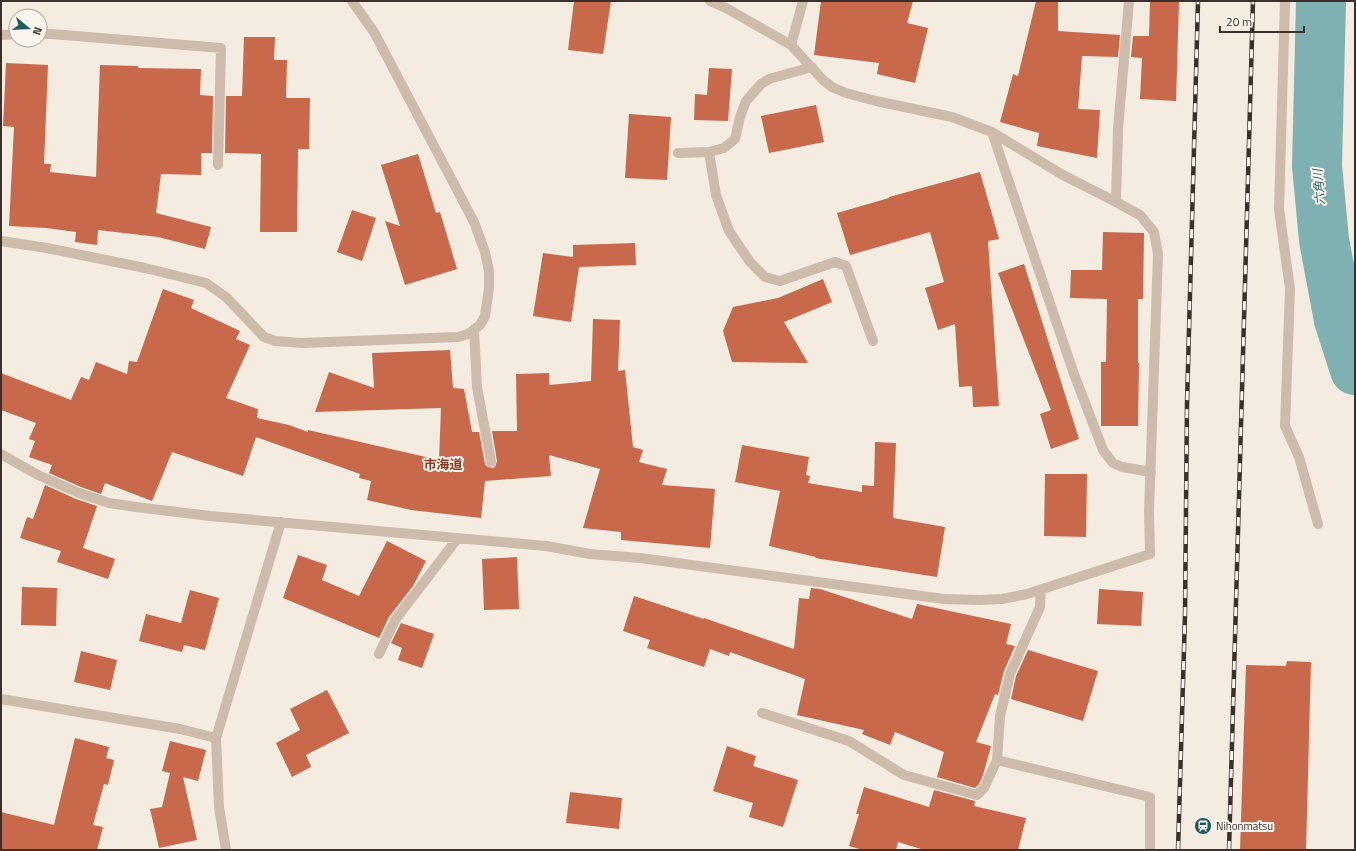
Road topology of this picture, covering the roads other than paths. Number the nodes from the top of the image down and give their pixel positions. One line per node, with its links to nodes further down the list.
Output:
1 (352, 1): 15 (street)
2 (710, 1): 7 (street)
3 (803, 1): 7 (street)
4 (1129, 1): 13 (street)
5 (1285, 1): 21 (street)
6 (48, 34): 12 (street)
7 (792, 45): 8 (street)
8 (812, 67): 9 (street); 10 (street)
9 (992, 132): 13 (street); 19 (street)
10 (709, 152): 11 (street); 16 (street)
11 (678, 153)
12 (218, 165)
13 (1116, 202): 19 (street)
14 (1, 241): 15 (street)
15 (474, 329): 18 (street)
16 (873, 341)
17 (1, 454): 20 (street)
18 (491, 462)
19 (1151, 472): 23 (street)
20 (281, 522): 22 (street); 27 (street)
21 (1318, 524)
22 (457, 539): 23 (street); 24 (street)
23 (1041, 590): 28 (street)
24 (379, 654)
25 (1, 699): 27 (street)
26 (762, 713): 28 (street)
27 (216, 738): 29 (street)
28 (997, 760): 30 (street)
29 (226, 850)
30 (1150, 850)

